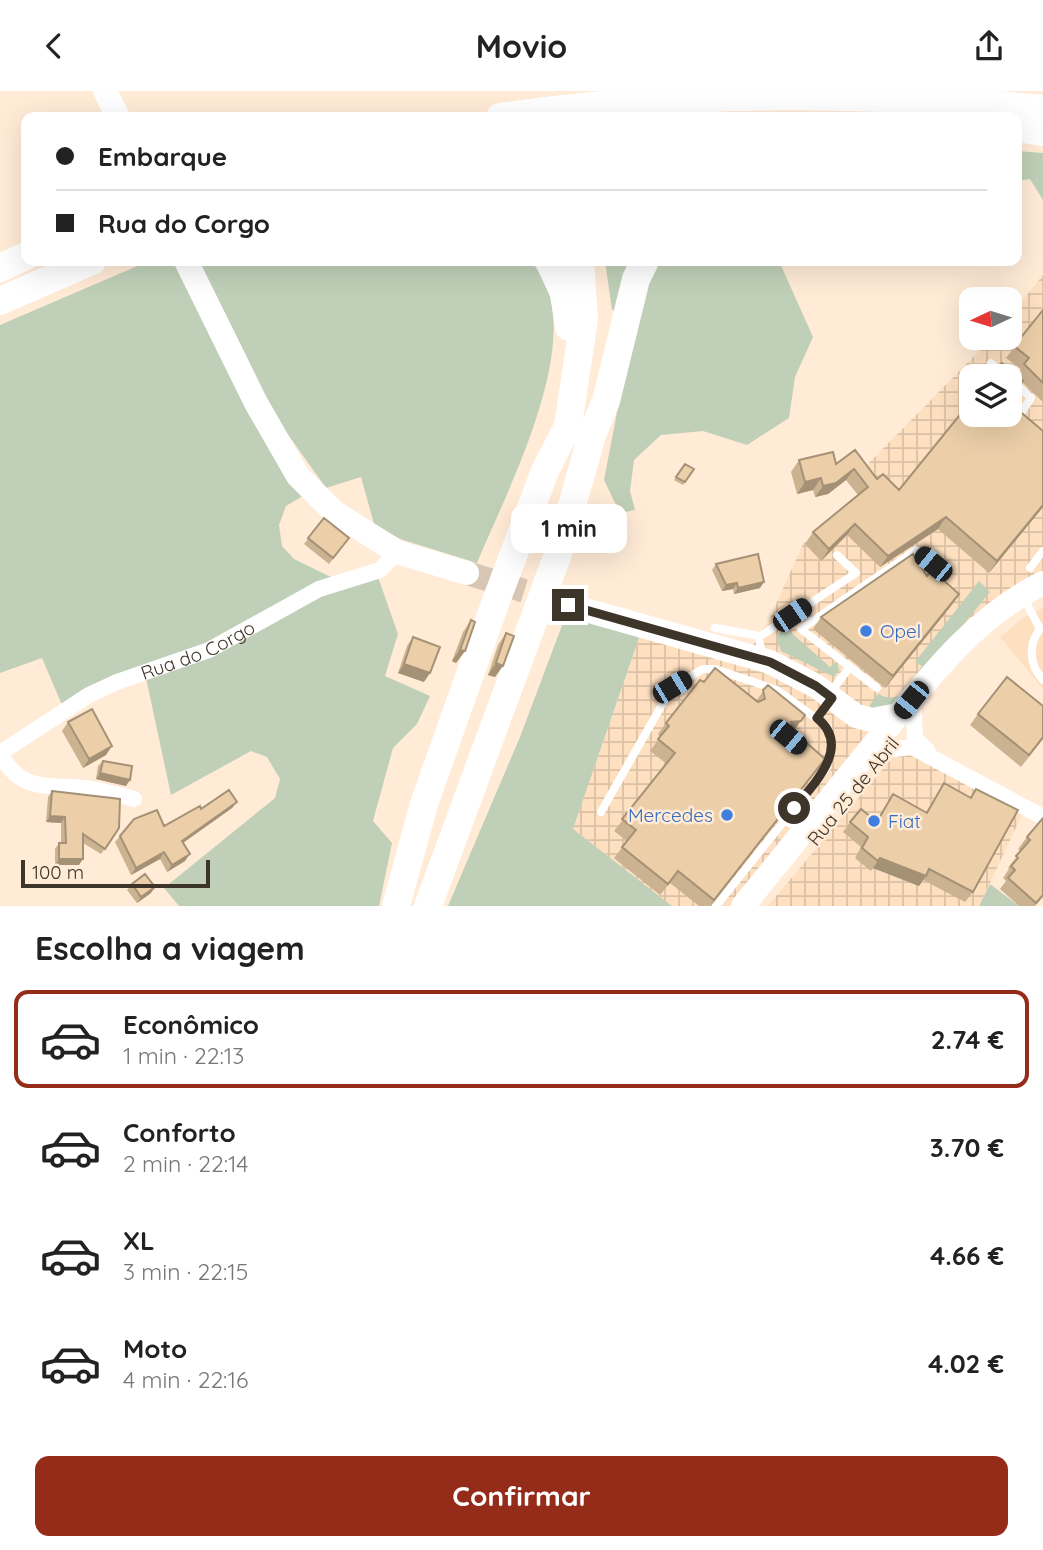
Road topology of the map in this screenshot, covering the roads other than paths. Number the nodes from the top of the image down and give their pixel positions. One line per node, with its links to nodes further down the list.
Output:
1 (105, 91): 8 (main road)
2 (556, 91): 10 (highway)
3 (636, 91): 6 (highway)
4 (999, 91): 5 (highway)
5 (1043, 99)
6 (581, 105): 7 (highway); 9 (highway)
7 (1043, 110)
8 (116, 112)
9 (533, 112)
10 (559, 112)
11 (1022, 129): 12 (highway)
12 (1043, 132)
13 (1022, 140): 14 (highway)
14 (1043, 142)
15 (21, 258): 21 (highway)
16 (82, 266): 23 (highway)
17 (552, 266): 29 (highway)
18 (580, 266): 29 (highway)
19 (596, 266): 28 (highway)
20 (643, 266): 28 (highway)
21 (0, 268)
22 (191, 270): 31 (main road)
23 (0, 300)
24 (1022, 390): 25 (lane)
25 (1022, 409)
26 (1022, 424): 27 (lane)
27 (1025, 426)
28 (593, 432): 60 (highway)
29 (545, 471): 59 (highway)
30 (1043, 551): 35 (lane)
31 (397, 552): 34 (main road); 51 (street, Rua do Corgo)
32 (837, 555): 40 (lane)
33 (933, 564): 42 (lane)
34 (467, 573)
35 (1036, 575): 48 (main road, Rua 25 de Abril)
36 (1035, 600): 39 (lane); 48 (main road, Rua 25 de Abril)
37 (568, 605): 41 (main road)
38 (715, 628): 40 (lane)
39 (1042, 629): 44 (lane)
40 (758, 637): 41 (lane)
41 (770, 662): 47 (main road)
42 (849, 668): 46 (lane); 47 (lane)
43 (703, 669): 45 (lane); 50 (lane); 57 (lane)
44 (1043, 680)
45 (722, 684)
46 (877, 688)
47 (830, 697): 49 (main road); 50 (lane)
48 (906, 715): 49 (main road); 52 (main road, Rua 25 de Abril); 53 (street)
49 (856, 716): 52 (main road)
50 (817, 718): 55 (lane)
51 (0, 753): 56 (street)
52 (875, 753): 53 (street); 62 (main road, Rua 25 de Abril); 63 (main road, Rua 25 de Abril)
53 (934, 757): 58 (street)
54 (817, 761): 55 (lane)
55 (826, 769): 61 (lane)
56 (134, 799)
57 (601, 812)
58 (1043, 817)
59 (396, 906)
60 (428, 906)
61 (716, 906)
62 (743, 906)
63 (760, 906)

